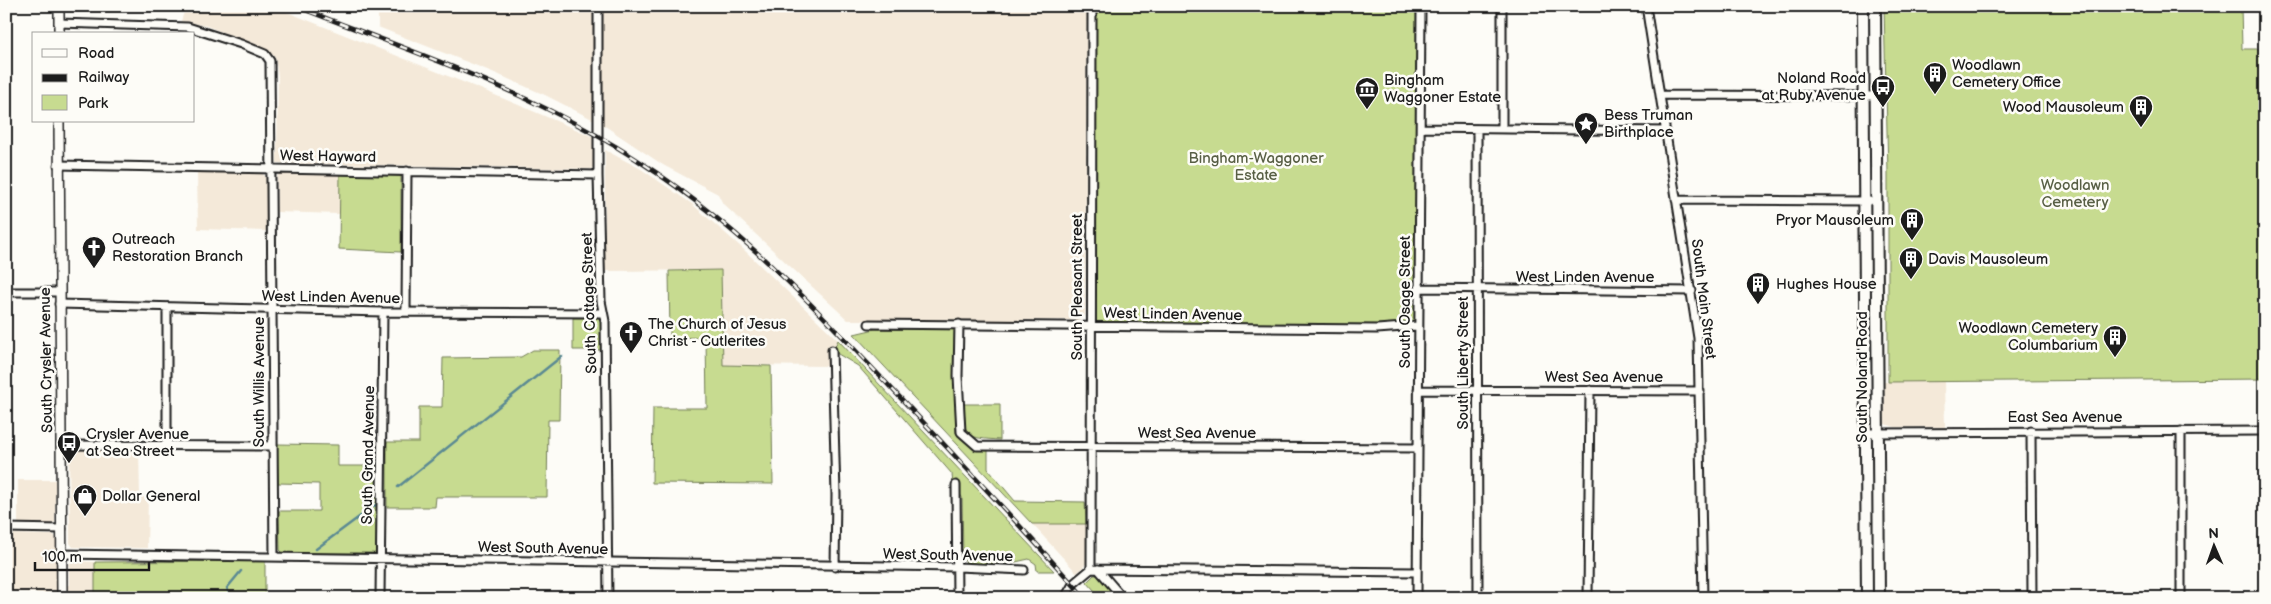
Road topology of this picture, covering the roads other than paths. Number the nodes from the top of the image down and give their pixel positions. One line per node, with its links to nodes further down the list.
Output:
1 (59, 6): 9 (main road)
2 (598, 6): 22 (street, South Cottage Street)
3 (1092, 6): 39 (street, South Pleasant Street)
4 (1421, 6): 15 (street, South Osage Street)
5 (1502, 6): 17 (street)
6 (1646, 6): 11 (street, South Main Street)
7 (1863, 6): 12 (main road, South Noland Road)
8 (1875, 6): 13 (main road, South Noland Road)
9 (59, 23): 10 (main road); 20 (street, South Willis Avenue)
10 (59, 32)
11 (1660, 95): 12 (street); 18 (street, South Main Street)
12 (1863, 96): 13 (street); 24 (main road, South Noland Road)
13 (1876, 96): 25 (main road, South Noland Road)
14 (59, 122): 19 (main road, South Crysler Avenue)
15 (1421, 128): 16 (street); 26 (street, South Osage Street)
16 (1477, 129): 17 (street); 27 (street, South Liberty Street)
17 (1502, 129): 18 (street)
18 (1666, 131): 23 (street, South Main Street)
19 (58, 165): 20 (street, West Hayward); 30 (main road, South Crysler Avenue)
20 (271, 169): 21 (street, West Hayward); 33 (street, South Willis Avenue)
21 (407, 171): 22 (street, West Hayward); 35 (street)
22 (598, 174): 36 (street, South Cottage Street)
23 (1676, 200): 24 (street); 28 (street, South Main Street)
24 (1865, 201): 25 (street); 49 (main road, South Noland Road)
25 (1876, 201): 50 (main road, South Noland Road)
26 (1418, 288): 27 (street, West Linden Avenue); 40 (street, South Osage Street)
27 (1477, 289): 28 (street, West Linden Avenue); 43 (street, South Liberty Street)
28 (1692, 291): 45 (street, South Main Street)
29 (6, 292): 30 (street)
30 (58, 292): 31 (main road, South Crysler Avenue)
31 (58, 304): 32 (street, West Linden Avenue); 52 (main road, South Crysler Avenue)
32 (167, 307): 33 (street, West Linden Avenue); 53 (street)
33 (272, 310): 34 (street, West Linden Avenue); 51 (street, South Willis Avenue)
34 (383, 312): 35 (street, West Linden Avenue); 61 (street, South Grand Avenue)
35 (406, 312): 36 (street, West Linden Avenue)
36 (602, 313): 62 (street, South Cottage Street)
37 (869, 324): 38 (street, West Linden Avenue)
38 (959, 324): 39 (street, West Linden Avenue); 54 (street, West Sea Avenue)
39 (1090, 326): 40 (street, West Linden Avenue); 54 (street, South Pleasant Street)
40 (1417, 326): 42 (street, South Osage Street)
41 (832, 350): 63 (street)
42 (1418, 390): 43 (street, West Sea Avenue); 55 (street, South Osage Street)
43 (1476, 390): 44 (street, West Sea Avenue); 75 (street, South Liberty Street)
44 (1590, 390): 45 (street, West Sea Avenue); 76 (street)
45 (1700, 391): 77 (street, South Main Street)
46 (2031, 431): 47 (street, East Sea Avenue); 50 (street, East Sea Avenue); 80 (street)
47 (2181, 431): 48 (street, East Sea Avenue); 81 (street)
48 (2265, 431)
49 (1866, 433): 50 (street, East Sea Avenue); 78 (main road, South Noland Road)
50 (1878, 433): 79 (main road, South Noland Road)
51 (273, 441): 53 (street); 60 (street, South Willis Avenue)
52 (61, 445): 53 (street); 58 (main road, South Crysler Avenue)
53 (167, 445)
54 (1090, 446): 55 (street, West Sea Avenue); 65 (street, South Pleasant Street)
55 (1418, 448): 67 (street, South Osage Street)
56 (956, 485): 64 (street)
57 (6, 528): 58 (street)
58 (62, 529): 59 (main road, South Crysler Avenue)
59 (62, 554): 60 (street, West South Avenue); 68 (main road, South Crysler Avenue)
60 (274, 557): 61 (street, West South Avenue)
61 (380, 560): 62 (street, West South Avenue); 69 (street, South Grand Avenue)
62 (607, 563): 63 (street, West South Avenue); 70 (street, South Cottage Street)
63 (835, 567): 64 (street, West South Avenue)
64 (958, 567): 66 (street, West South Avenue); 71 (street)
65 (1095, 569): 67 (street); 72 (street); 73 (street)
66 (1024, 570)
67 (1416, 572): 74 (street, South Osage Street)
68 (62, 598)
69 (380, 598)
70 (608, 598)
71 (957, 598)
72 (1065, 598)
73 (1123, 598)
74 (1416, 598)
75 (1478, 598)
76 (1588, 598)
77 (1703, 598)
78 (1867, 598)
79 (1879, 598)
80 (2032, 598)
81 (2181, 598)

